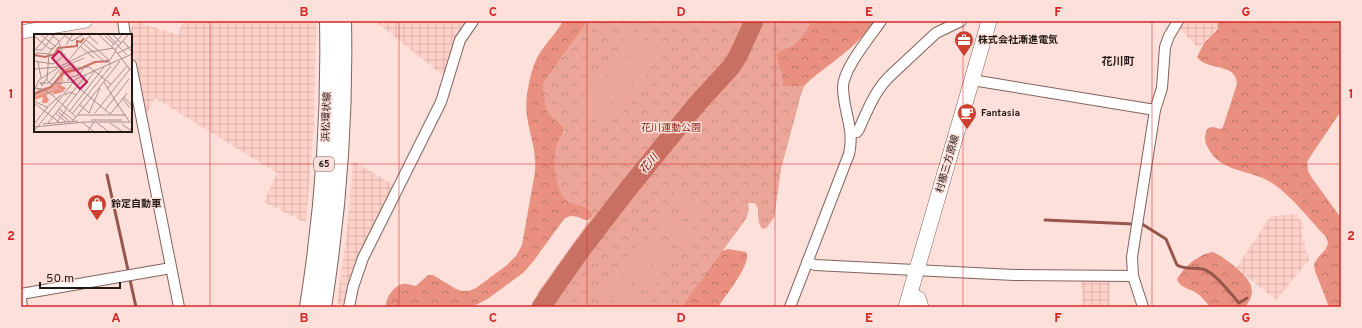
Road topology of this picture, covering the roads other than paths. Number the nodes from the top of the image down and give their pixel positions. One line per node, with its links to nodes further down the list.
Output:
1 (86, 21): 10 (street)
2 (123, 21): 11 (street)
3 (328, 21): 25 (main road, 浜松環状線 / 65)
4 (344, 21): 26 (main road, 浜松環状線 / 65)
5 (473, 21): 27 (street)
6 (881, 21): 15 (street)
7 (961, 21): 15 (street)
8 (989, 21): 13 (main road, 村櫛三方原線)
9 (1178, 21): 14 (street)
10 (21, 32)
11 (125, 34)
12 (132, 70): 17 (street)
13 (972, 80): 14 (street); 18 (main road, 村櫛三方原線)
14 (1155, 110): 19 (street)
15 (851, 133): 16 (street)
16 (807, 262): 18 (street); 28 (street)
17 (171, 268): 20 (street); 24 (street)
18 (917, 270): 19 (street); 22 (main road, 村櫛三方原線)
19 (1133, 276): 30 (street)
20 (21, 294)
21 (21, 299): 23 (street)
22 (908, 300): 29 (street)
23 (22, 307)
24 (178, 307)
25 (308, 307)
26 (323, 307)
27 (349, 307)
28 (790, 307)
29 (922, 307)
30 (1142, 307)

